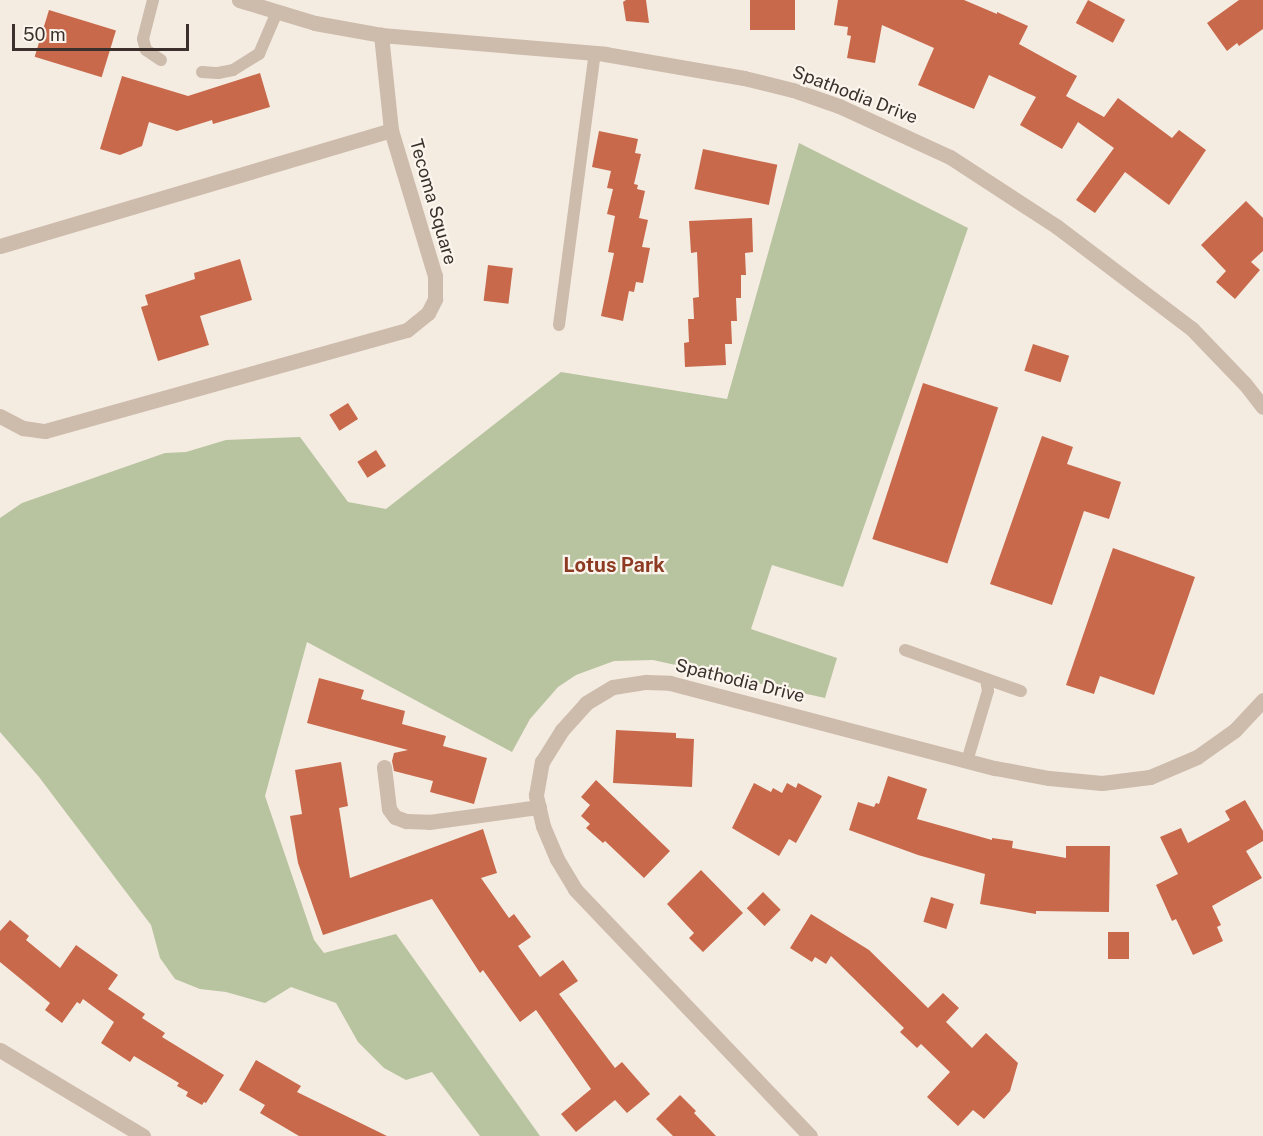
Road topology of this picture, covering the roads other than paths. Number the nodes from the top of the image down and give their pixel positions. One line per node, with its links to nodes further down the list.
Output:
1 (153, 0): 6 (lane)
2 (239, 0): 3 (street, Spathodia Drive)
3 (277, 12): 4 (street, Spathodia Drive); 7 (lane)
4 (381, 35): 5 (street, Spathodia Drive); 8 (street)
5 (596, 53): 10 (lane); 11 (street, Spathodia Drive)
6 (161, 60)
7 (202, 72)
8 (391, 130): 9 (street, Tecoma Square); 12 (street, Tecoma Square)
9 (0, 246)
10 (559, 325)
11 (1263, 407)
12 (0, 416)
13 (905, 650): 14 (lane)
14 (986, 680): 15 (lane); 17 (lane)
15 (1021, 691)
16 (1263, 700): 17 (street, Spathodia Drive)
17 (967, 760): 19 (street, Spathodia Drive)
18 (384, 767): 19 (street)
19 (538, 807): 22 (street, Spathodia Drive)
20 (0, 1050): 21 (street)
21 (143, 1136)
22 (810, 1136)

